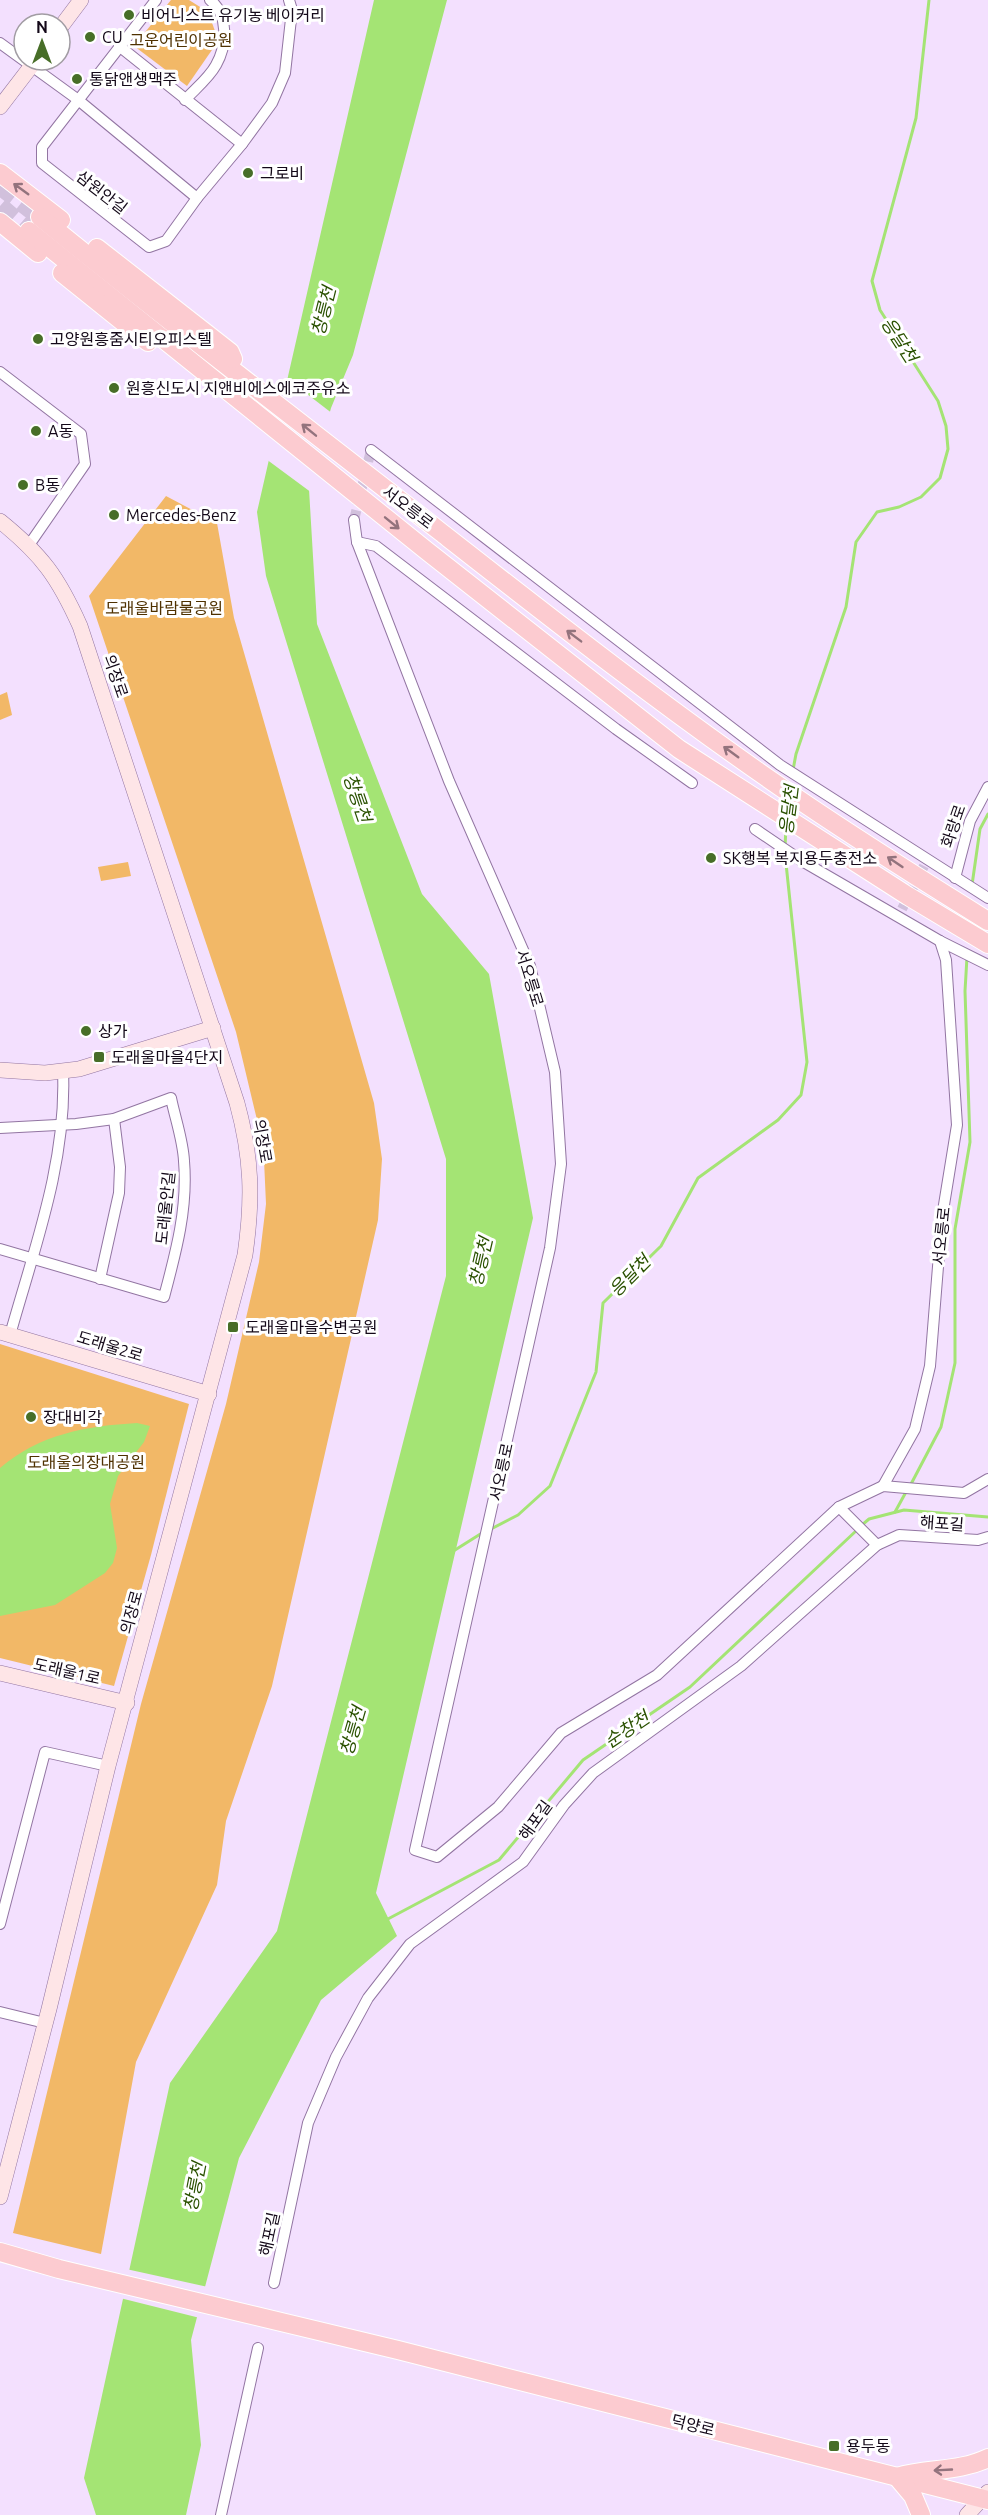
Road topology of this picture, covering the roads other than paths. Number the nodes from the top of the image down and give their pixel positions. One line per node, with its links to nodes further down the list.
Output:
1 (156, 0): 4 (street, 삼원안길)
2 (210, 0): 8 (street)
3 (289, 0): 10 (street, 삼원안길)
4 (119, 46): 7 (street, 삼원안길); 8 (street)
5 (27, 72): 9 (street)
6 (43, 72): 7 (street)
7 (77, 99): 12 (street); 12 (street, 삼원안길)
8 (185, 100): 10 (street)
9 (0, 107)
10 (242, 144): 12 (street, 삼원안길)
11 (0, 173): 15 (main road, one-way to 11)
12 (197, 198)
13 (0, 222): 16 (main road)
14 (0, 372): 21 (street)
15 (241, 376): 16 (main road); 27 (main road, 서오릉로, one-way to 15)
16 (234, 397): 29 (main road, 서오릉로, one-way to 29)
17 (371, 450): 25 (street)
18 (354, 520): 20 (street, 서오릉로)
19 (0, 521): 21 (street, 의장로)
20 (357, 542): 22 (street); 43 (street, 서오릉로)
21 (29, 545): 30 (street, 의장로)
22 (692, 783)
23 (988, 787): 25 (street, 화랑로)
24 (755, 829): 28 (street)
25 (959, 880): 26 (street)
26 (985, 896)
27 (988, 921)
28 (940, 941): 29 (street); 42 (street, 서오릉로)
29 (983, 952)
30 (213, 1028): 32 (street); 40 (street, 의장로)
31 (0, 1070): 32 (street)
32 (63, 1071): 34 (street)
33 (114, 1119): 34 (street, 도래울안길); 38 (street); 38 (street, 도래울안길)
34 (62, 1125): 35 (street, 도래울안길); 37 (street)
35 (0, 1128)
36 (0, 1249): 37 (street, 도래울안길)
37 (32, 1260): 38 (street, 도래울안길); 39 (street)
38 (100, 1279)
39 (5, 1333): 40 (street, 도래울2로)
40 (209, 1394): 47 (street, 의장로)
41 (988, 1479): 42 (street)
42 (887, 1486): 43 (street, 서오릉로)
43 (843, 1511): 45 (street)
44 (988, 1537): 45 (street, 해포길)
45 (873, 1542): 54 (street, 해포길)
46 (0, 1673): 47 (street, 도래울1로)
47 (127, 1703): 48 (street, 의장로)
48 (108, 1766): 49 (street); 51 (street, 의장로)
49 (0, 1924)
50 (0, 2012): 51 (street)
51 (45, 2024): 52 (street, 의장로)
52 (0, 2197)
53 (0, 2252): 57 (main road, 덕양로)
54 (274, 2283)
55 (258, 2348): 59 (street)
56 (988, 2458): 57 (main road, one-way to 57)
57 (897, 2477): 58 (main road, 덕양로); 60 (main road)
58 (986, 2497): 61 (street)
59 (221, 2515)
60 (921, 2515)
61 (967, 2515)

